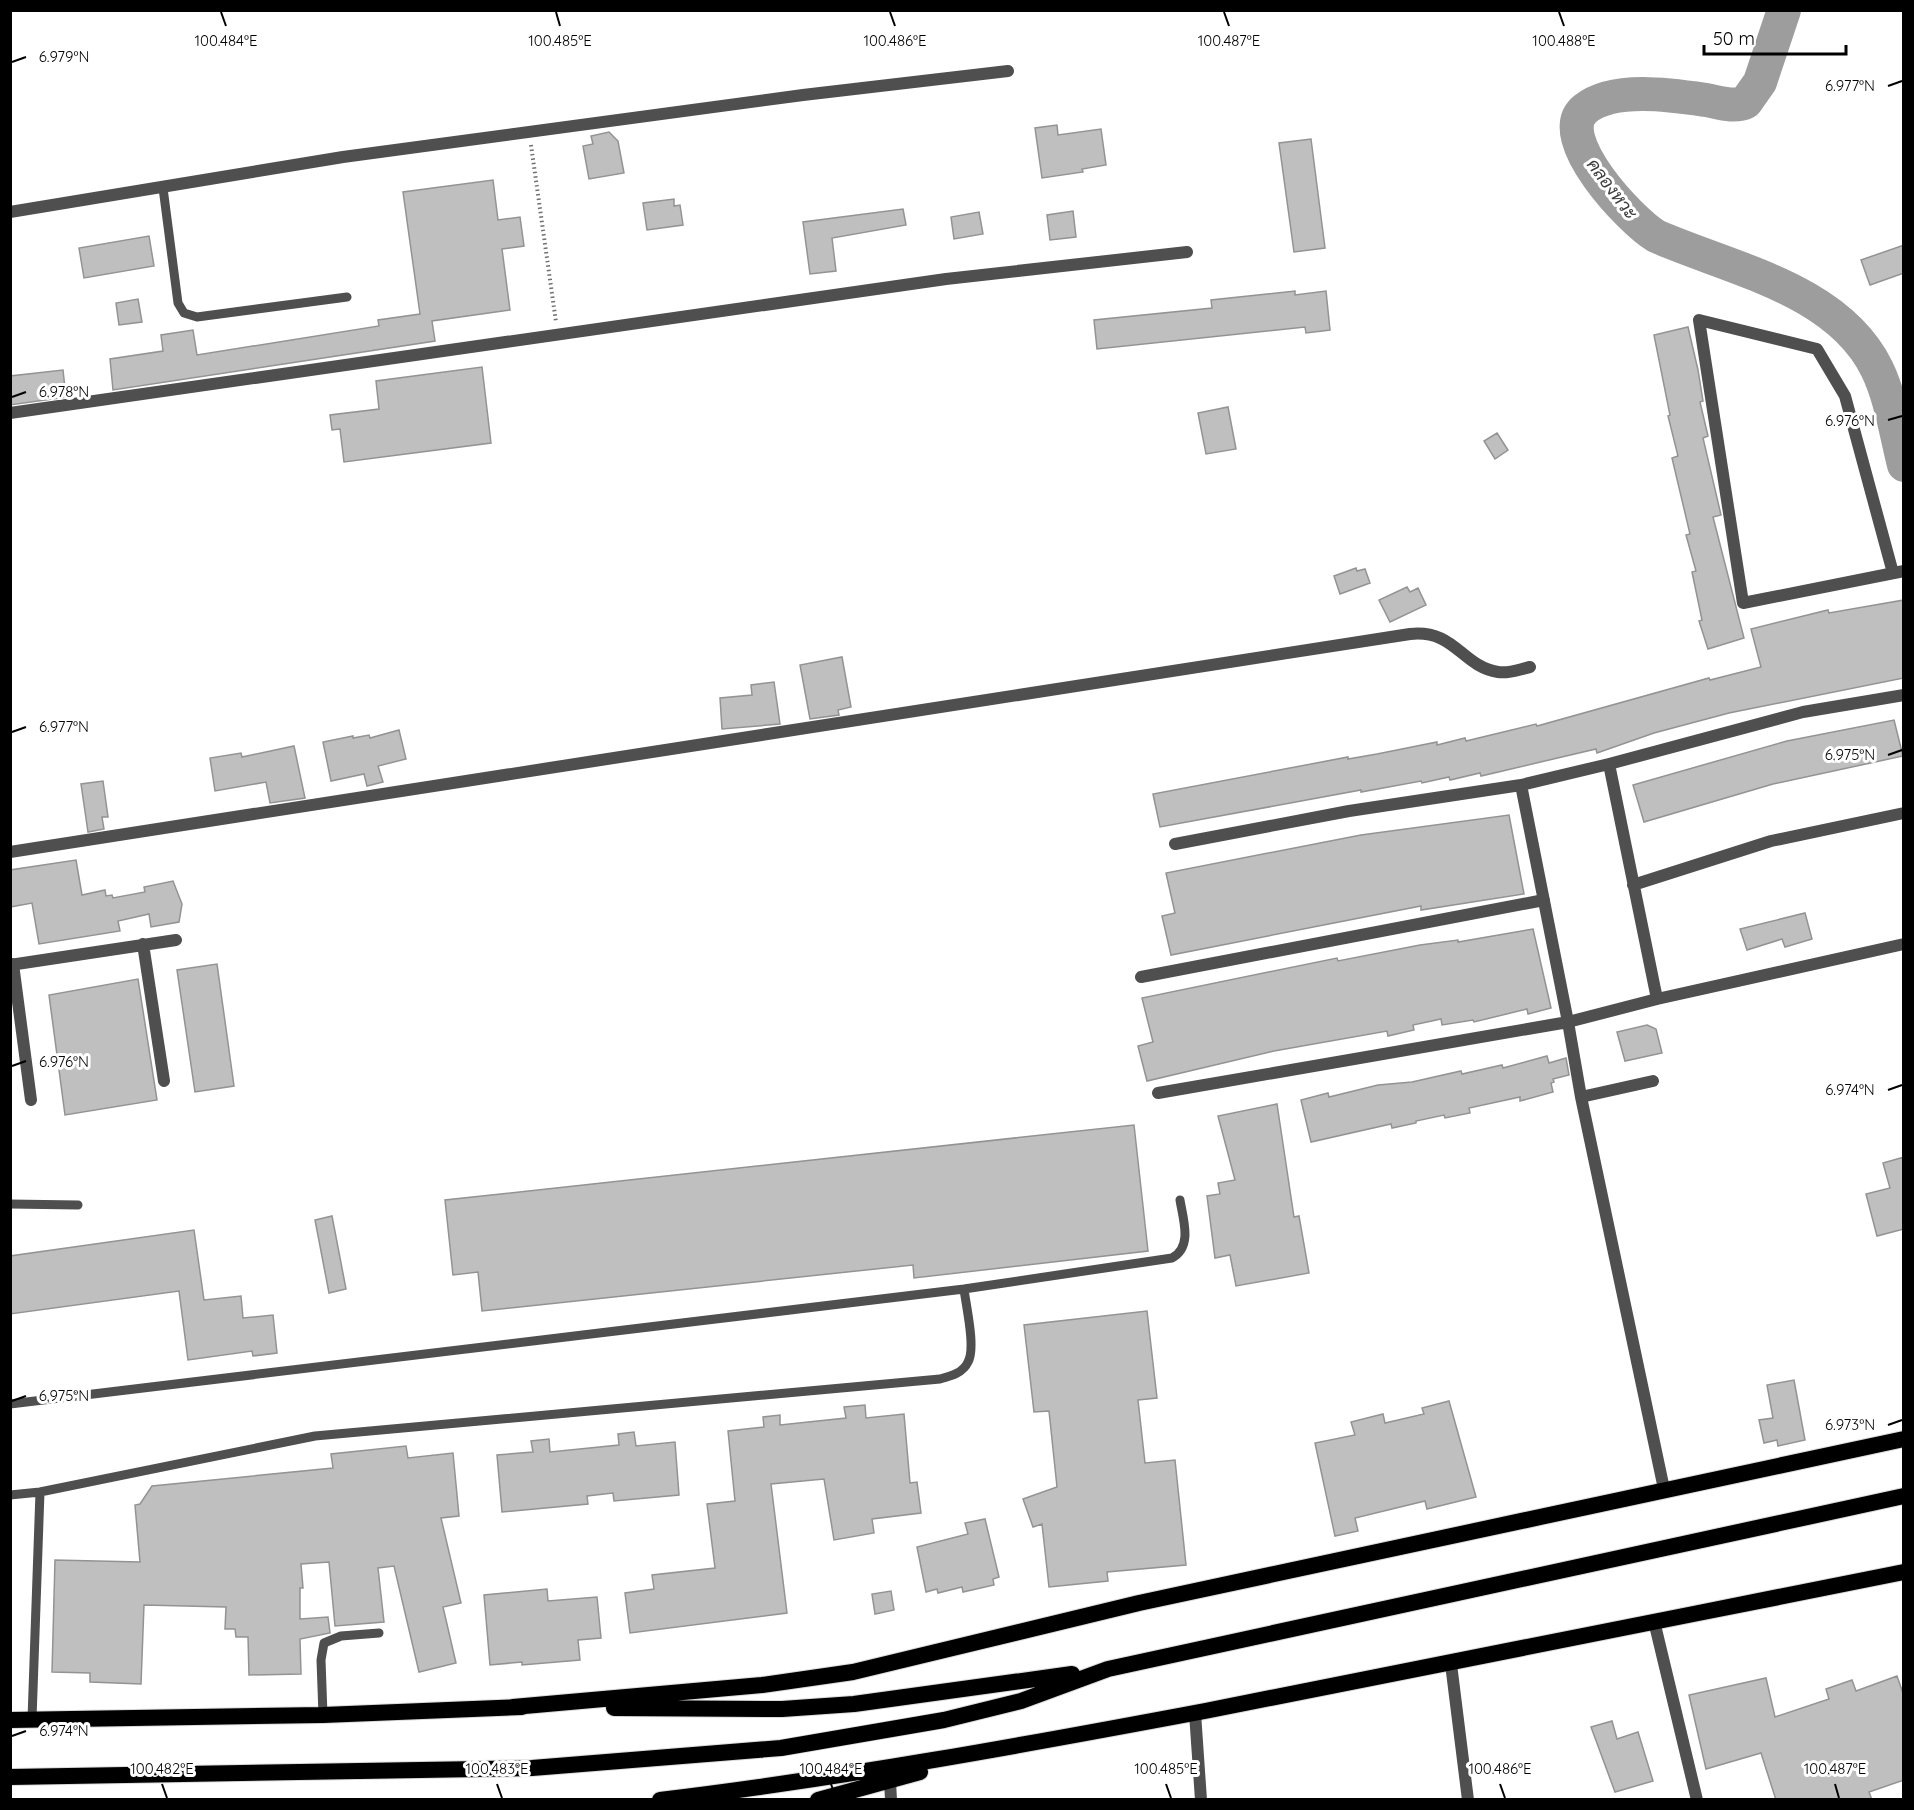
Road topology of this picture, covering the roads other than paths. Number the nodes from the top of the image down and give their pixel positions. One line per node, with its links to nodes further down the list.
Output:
1 (1008, 71): 2 (street)
2 (163, 188): 3 (street); 5 (lane)
3 (10, 212)
4 (1187, 252): 6 (street)
5 (347, 297)
6 (10, 413)
7 (1898, 572): 7 (street)
8 (1530, 667): 14 (street)
9 (1904, 695): 10 (street)
10 (1609, 764): 11 (street); 15 (street)
11 (1521, 785): 13 (street); 16 (street)
12 (1904, 813): 15 (street)
13 (1175, 844)
14 (10, 852)
15 (1633, 885): 22 (street)
16 (1544, 900): 21 (street); 23 (street)
17 (176, 940): 18 (street)
18 (143, 944): 20 (street); 24 (street)
19 (1904, 944): 22 (street)
20 (12, 964): 28 (street)
21 (1141, 977)
22 (1657, 999): 23 (street)
23 (1568, 1022): 26 (street); 27 (street)
24 (164, 1080)
25 (1653, 1081): 27 (street)
26 (1158, 1093)
27 (1581, 1097): 35 (street)
28 (31, 1100)
29 (1180, 1200): 32 (lane)
30 (10, 1204): 31 (lane)
31 (78, 1205)
32 (964, 1289): 33 (lane); 36 (lane)
33 (10, 1404)
34 (1904, 1439): 35 (highway)
35 (1664, 1490): 44 (highway)
36 (40, 1492): 37 (lane); 47 (lane)
37 (10, 1494)
38 (1904, 1496): 43 (highway)
39 (1904, 1572): 40 (highway)
40 (1654, 1622): 42 (highway); 57 (street)
41 (380, 1633): 46 (lane)
42 (1451, 1664): 45 (highway); 56 (street)
43 (1108, 1669): 44 (highway); 50 (highway)
44 (513, 1707): 46 (highway)
45 (1195, 1713): 49 (highway); 55 (street)
46 (323, 1715): 47 (highway)
47 (32, 1719): 48 (highway)
48 (10, 1720)
49 (981, 1754): 51 (highway); 52 (highway)
50 (10, 1777)
51 (890, 1781): 53 (highway); 54 (street)
52 (660, 1800)
53 (818, 1800)
54 (891, 1800)
55 (1201, 1800)
56 (1468, 1800)
57 (1697, 1800)

